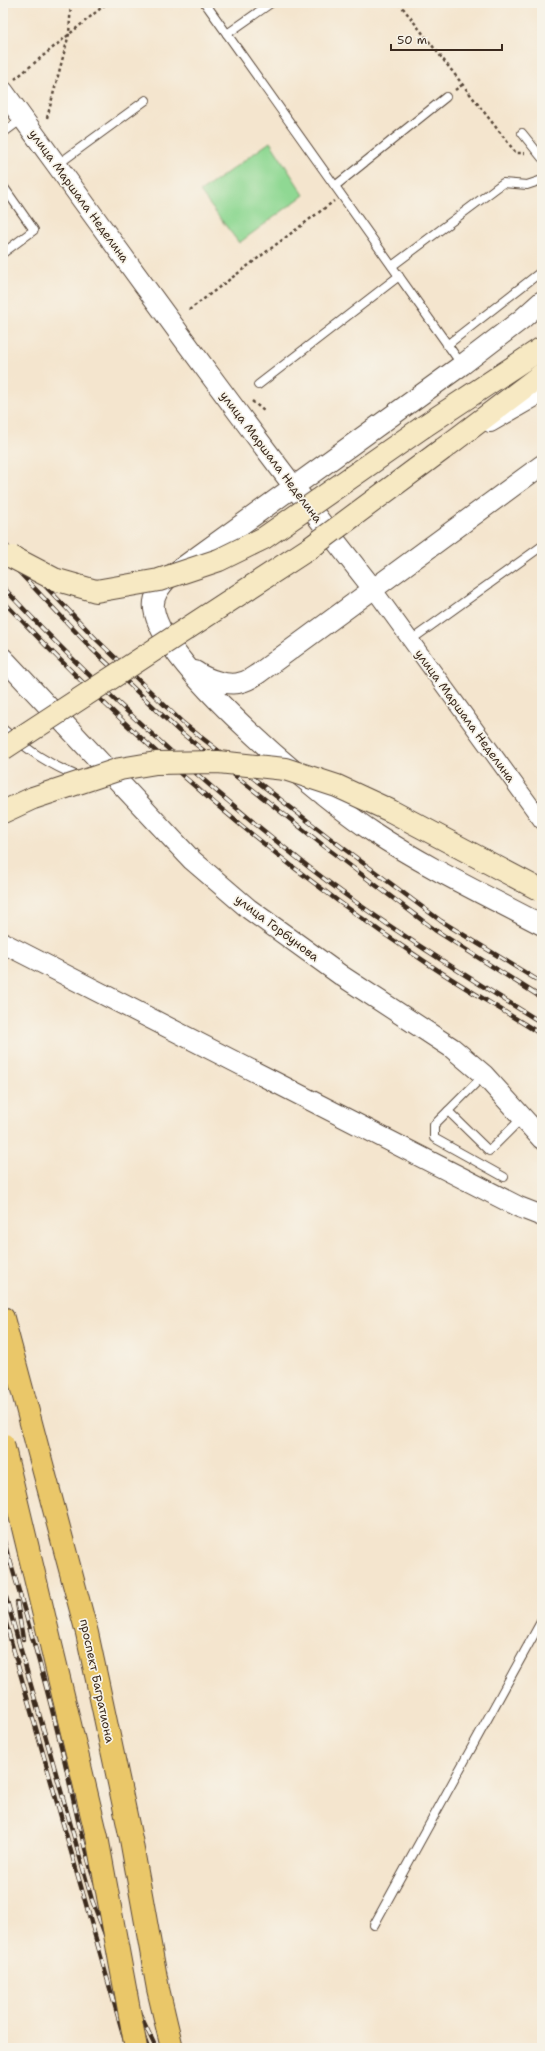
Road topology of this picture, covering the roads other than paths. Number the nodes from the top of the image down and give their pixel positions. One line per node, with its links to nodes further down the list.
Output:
1 (205, 3): 3 (lane)
2 (271, 3): 3 (lane)
3 (227, 34): 14 (lane)
4 (8, 86): 7 (street, улица Маршала Неделина)
5 (446, 97): 14 (lane)
6 (146, 100): 11 (lane)
7 (23, 118): 8 (lane); 11 (street, улица Маршала Неделина)
8 (3, 133)
9 (522, 133): 10 (lane)
10 (540, 156)
11 (56, 165): 28 (street, улица Маршала Неделина)
12 (542, 180): 16 (lane)
13 (3, 186): 15 (lane)
14 (335, 186): 16 (lane)
15 (3, 253)
16 (392, 266): 18 (lane)
17 (542, 271): 20 (lane)
18 (399, 276): 20 (lane); 24 (lane)
19 (542, 301): 22 (street)
20 (447, 345): 22 (lane)
21 (542, 348): 30 (main road, bridge)
22 (462, 365): 28 (street)
23 (542, 374): 26 (main road)
24 (258, 385)
25 (542, 392): 26 (street)
26 (467, 432): 38 (main road, bridge)
27 (542, 465): 31 (street)
28 (293, 487): 31 (street, улица Маршала Неделина); 34 (street)
29 (542, 546): 32 (lane)
30 (3, 550)
31 (374, 590): 32 (street, улица Маршала Неделина); 35 (street)
32 (410, 640): 42 (street, улица Маршала Неделина)
33 (3, 658): 39 (street, улица Горбунова)
34 (187, 666): 35 (street); 36 (street)
35 (259, 673): 36 (street)
36 (238, 720): 45 (street)
37 (3, 729): 39 (lane)
38 (3, 749)
39 (116, 778): 47 (street, улица Горбунова)
40 (33, 798): 41 (main road); 43 (street); 44 (main road, bridge)
41 (3, 812)
42 (542, 821)
43 (3, 822)
44 (541, 890)
45 (542, 925)
46 (7, 943): 52 (street)
47 (484, 1075): 48 (lane); 49 (street, улица Горбунова)
48 (448, 1111): 49 (lane); 51 (lane)
49 (523, 1117): 50 (street, улица Горбунова)
50 (542, 1139)
51 (504, 1177)
52 (542, 1216)
53 (3, 1318): 58 (main road, проспект Багратиона)
54 (3, 1444): 57 (main road, bridge)
55 (542, 1620): 56 (lane)
56 (374, 1925)
57 (136, 2048)
58 (172, 2048)

